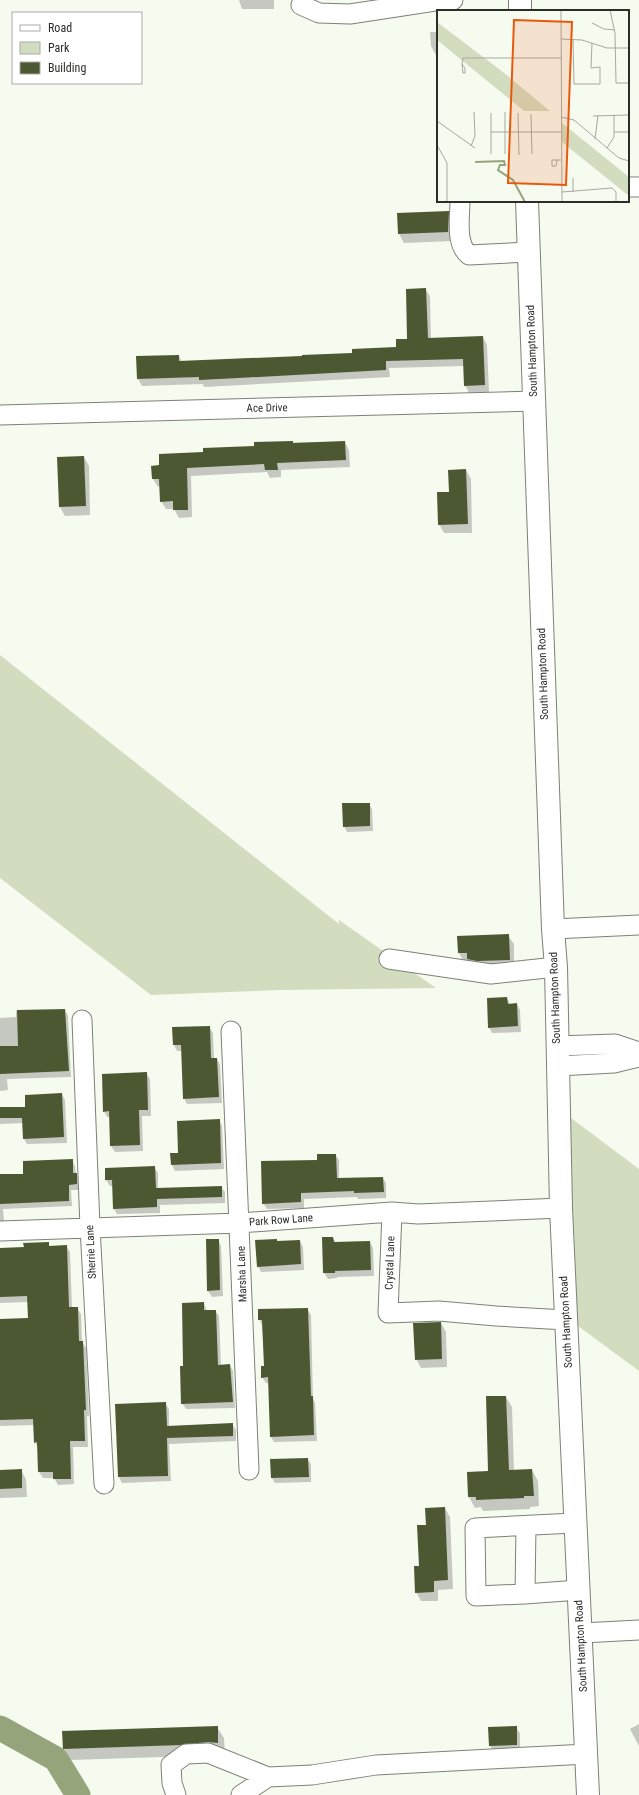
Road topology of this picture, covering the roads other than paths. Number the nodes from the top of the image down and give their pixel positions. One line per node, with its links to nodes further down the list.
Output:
1 (453, 0): 2 (street)
2 (301, 5)
3 (460, 202): 5 (street)
4 (527, 202): 5 (main road, South Hampton Road)
5 (529, 252): 6 (main road, South Hampton Road)
6 (534, 401): 7 (street, Ace Drive); 9 (main road, South Hampton Road)
7 (0, 414)
8 (639, 925): 9 (street)
9 (552, 929): 11 (main road, South Hampton Road)
10 (389, 959): 11 (street)
11 (556, 967): 15 (main road, South Hampton Road)
12 (82, 1020): 20 (street, Sherrie Lane)
13 (231, 1031): 19 (street, Marsha Lane)
14 (639, 1052): 15 (street)
15 (557, 1056): 16 (street); 17 (main road, South Hampton Road)
16 (639, 1057)
17 (561, 1208): 18 (street, Park Row Lane); 22 (main road, South Hampton Road)
18 (392, 1212): 19 (street, Park Row Lane); 22 (street, Crystal Lane)
19 (240, 1222): 20 (street, Park Row Lane); 23 (street, Marsha Lane)
20 (90, 1227): 21 (street, Park Row Lane); 24 (street, Sherrie Lane)
21 (0, 1231)
22 (566, 1320): 25 (main road, South Hampton Road)
23 (249, 1470)
24 (104, 1484)
25 (575, 1523): 26 (street); 27 (main road, South Hampton Road)
26 (526, 1526): 28 (street); 28 (street)
27 (579, 1590): 28 (street); 30 (main road, South Hampton Road)
28 (526, 1594)
29 (639, 1630): 30 (street)
30 (582, 1633): 31 (main road, South Hampton Road)
31 (586, 1754): 32 (street); 35 (main road, South Hampton Road)
32 (268, 1777): 33 (street); 34 (street)
33 (176, 1795)
34 (241, 1795)
35 (588, 1795)

